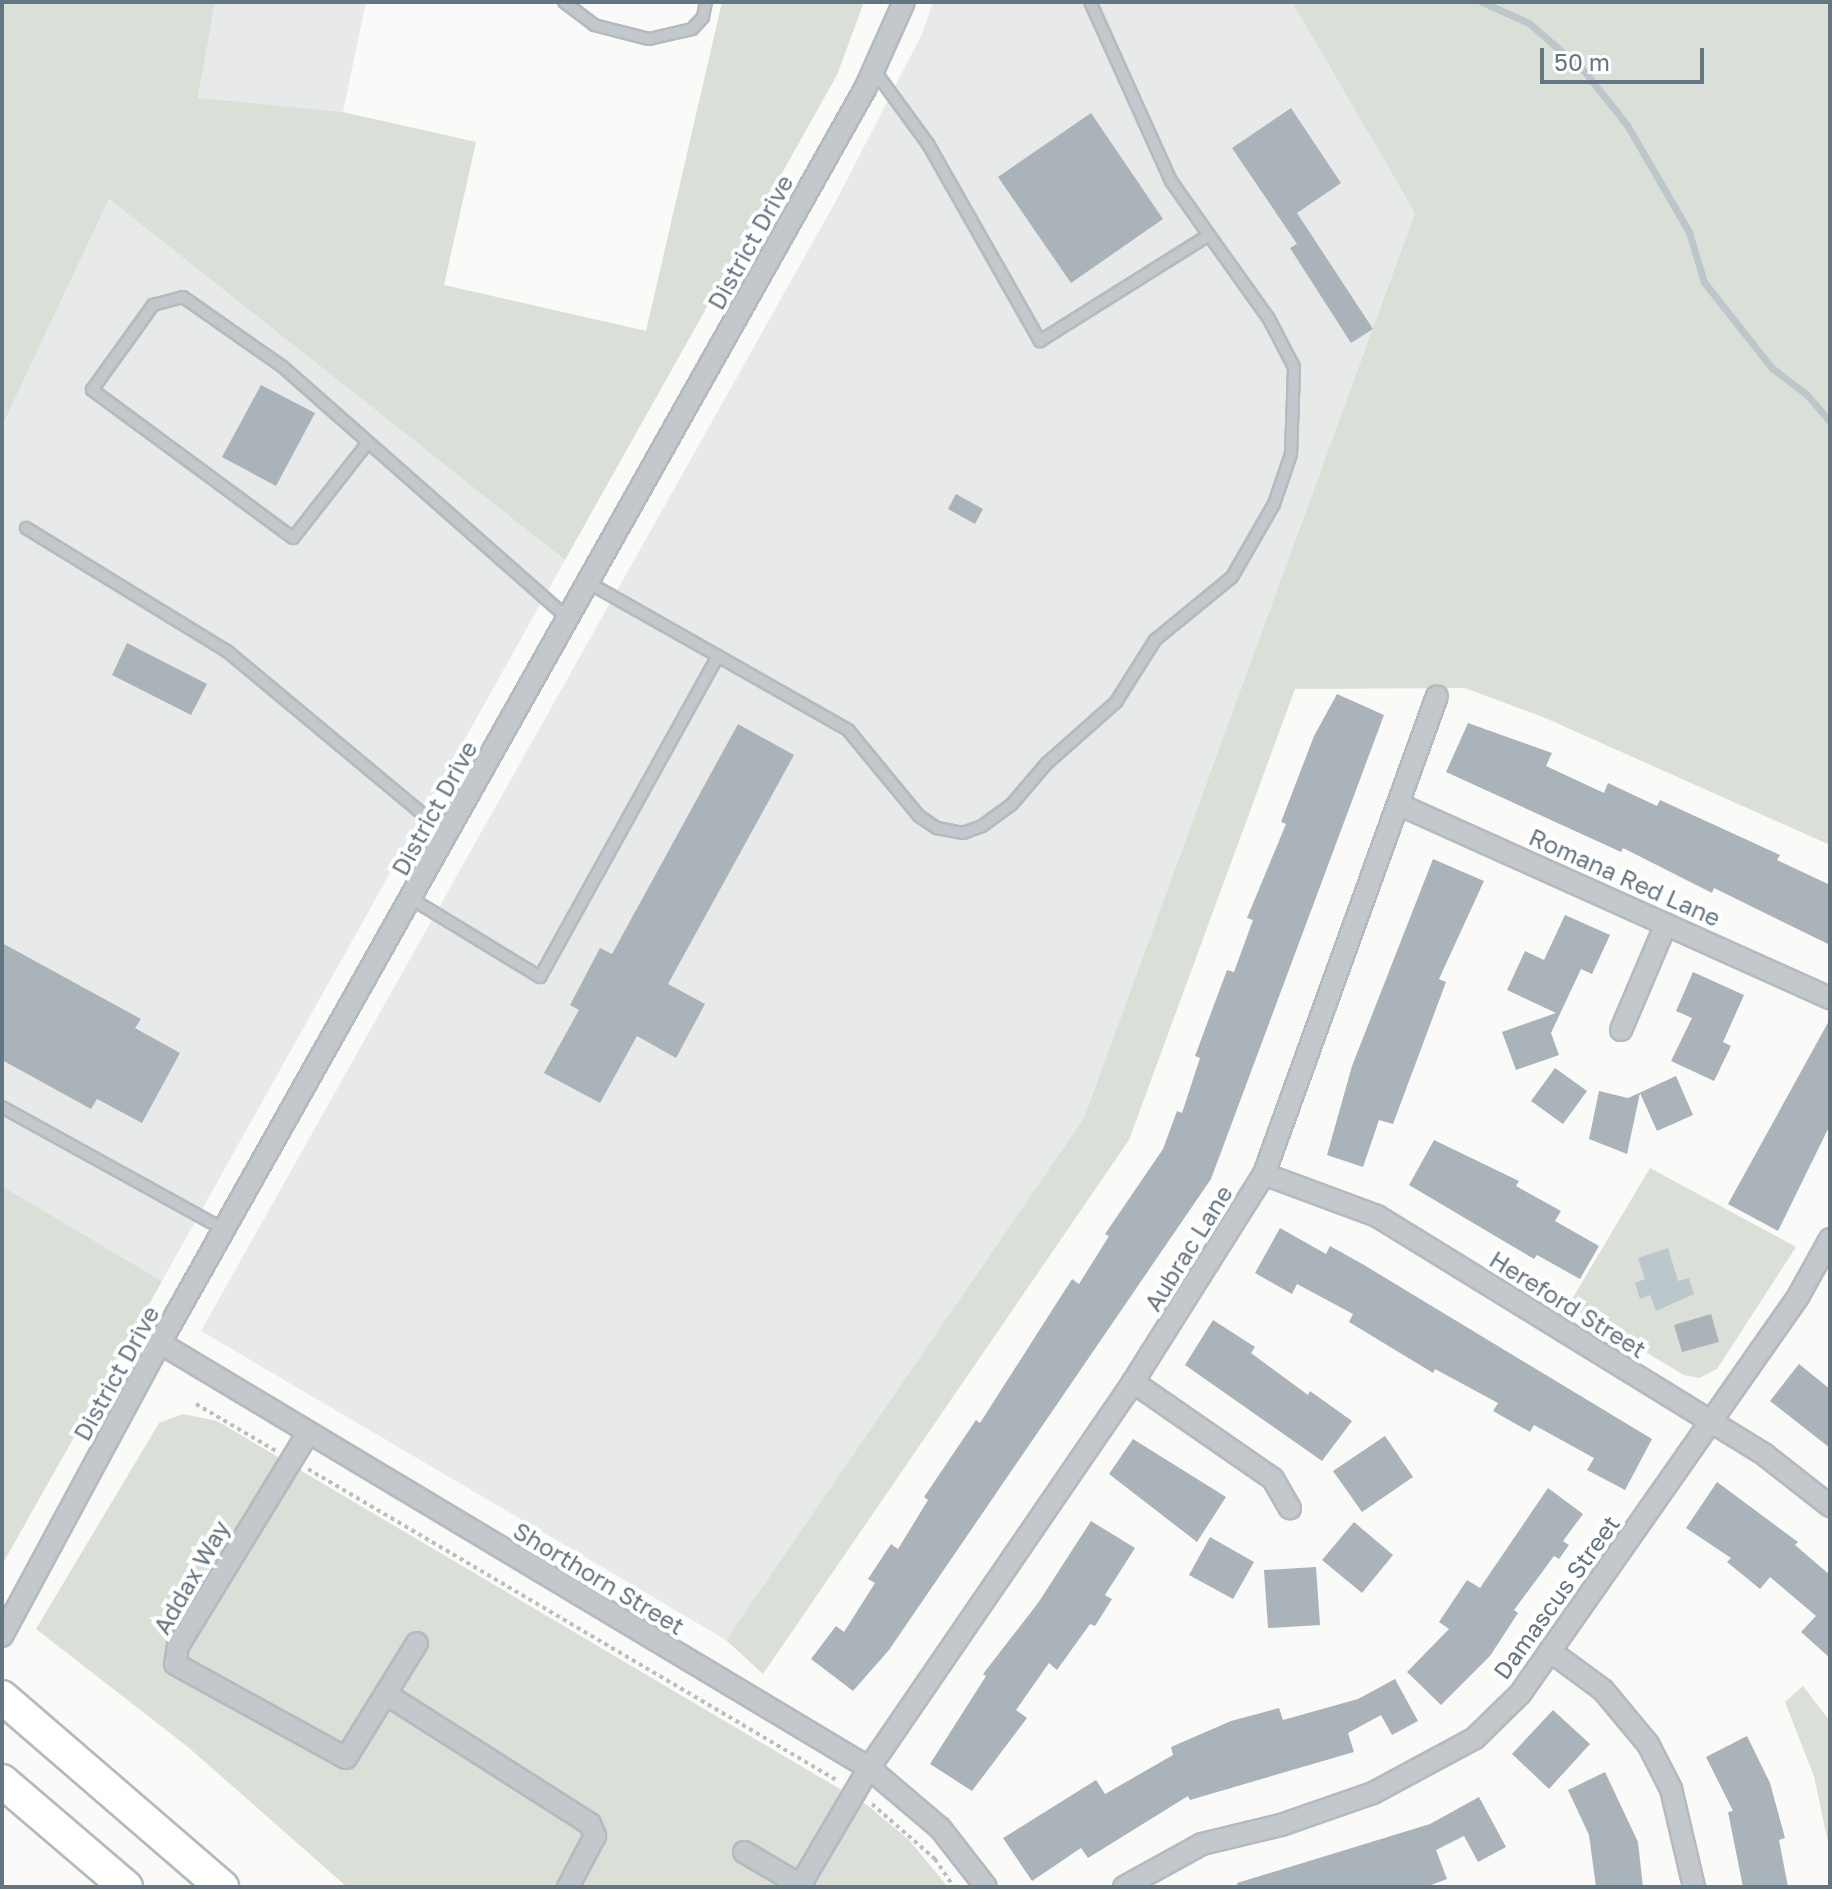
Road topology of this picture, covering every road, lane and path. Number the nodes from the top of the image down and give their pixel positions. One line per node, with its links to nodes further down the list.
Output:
1 (564, 2): 2 (lane)
2 (706, 2)
3 (904, 2): 5 (street, District Drive)
4 (1090, 2): 6 (lane)
5 (874, 70): 6 (lane); 9 (street, District Drive)
6 (1209, 235): 11 (lane)
7 (366, 445): 7 (lane); 10 (lane)
8 (26, 528): 14 (lane)
9 (589, 583): 10 (street, District Drive); 11 (lane)
10 (569, 619): 14 (street, District Drive)
11 (718, 656): 15 (lane)
12 (1437, 696): 13 (street, Aubrac Lane)
13 (1398, 804): 16 (street, Romana Red Lane); 20 (street, Aubrac Lane)
14 (449, 835): 15 (street, District Drive)
15 (412, 899): 21 (street, District Drive)
16 (1666, 924): 17 (street, Romana Red Lane); 18 (street)
17 (1830, 998)
18 (1621, 1030)
19 (2, 1107): 21 (lane)
20 (1264, 1174): 24 (street, Aubrac Lane); 26 (street, Hereford Street)
21 (225, 1230): 23 (street, District Drive)
22 (1830, 1239): 26 (street, Damascus Street)
23 (160, 1343): 27 (street, Shorthorn Street); 31 (street, District Drive)
24 (1133, 1382): 30 (street); 36 (street, Aubrac Lane)
25 (196, 1404): 28 (path)
26 (1711, 1422): 29 (street, Hereford Street); 33 (street, Damascus Street)
27 (308, 1433): 28 (street, Addax Way); 36 (street, Shorthorn Street)
28 (292, 1460): 34 (street, Addax Way); 38 (path)
29 (1830, 1506)
30 (1290, 1508)
31 (2, 1636)
32 (417, 1643): 34 (street)
33 (1550, 1651): 46 (street, Damascus Street); 47 (street)
34 (386, 1694): 43 (street)
35 (2, 1697): 42 (main road)
36 (869, 1768): 38 (street, Aubrac Lane); 45 (street, Shorthorn Street)
37 (2, 1781): 41 (main road)
38 (855, 1791): 40 (street, Aubrac Lane); 44 (path)
39 (744, 1852): 40 (street)
40 (801, 1886)
41 (126, 1887)
42 (222, 1887)
43 (568, 1887)
44 (954, 1887)
45 (986, 1887)
46 (1124, 1887)
47 (1694, 1887)

